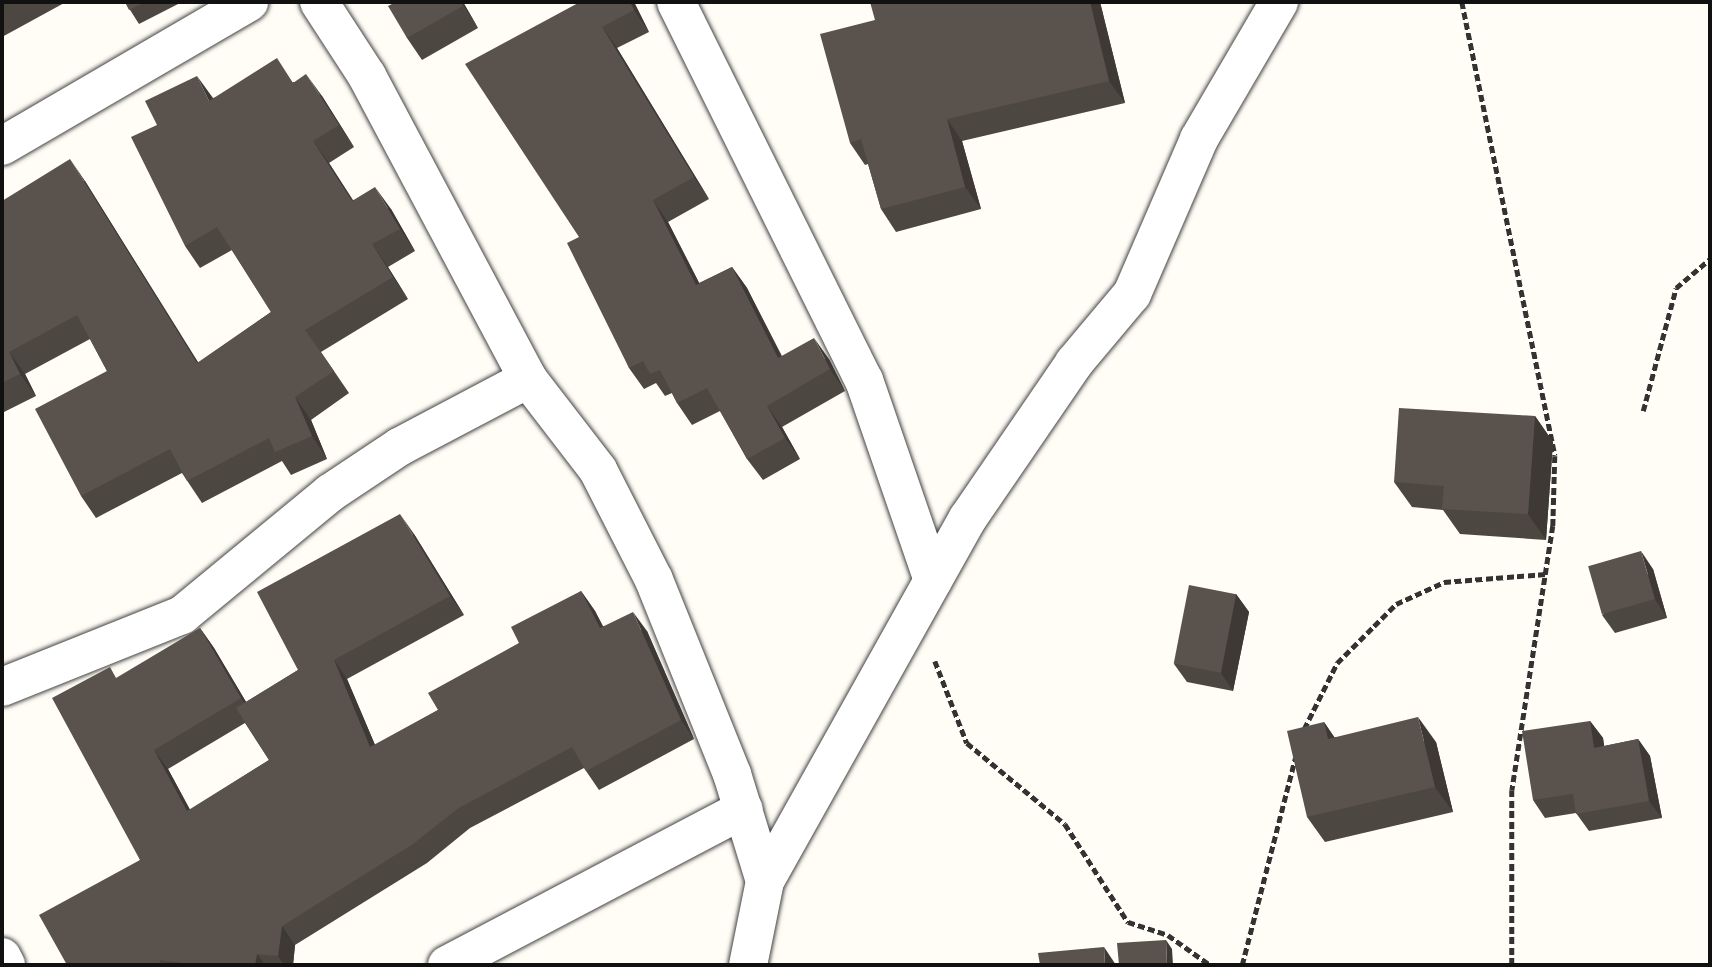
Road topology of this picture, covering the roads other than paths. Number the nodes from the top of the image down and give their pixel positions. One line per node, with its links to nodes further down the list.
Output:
1 (249, 2): 5 (street)
2 (319, 2): 6 (street)
3 (676, 2): 7 (street)
4 (1279, 2): 7 (street)
5 (2, 146)
6 (528, 379): 8 (street); 9 (street)
7 (925, 593): 10 (street)
8 (2, 687)
9 (744, 809): 10 (street); 13 (street)
10 (765, 881): 14 (street)
11 (2, 957): 12 (street)
12 (6, 965)
13 (447, 965)
14 (748, 965)

